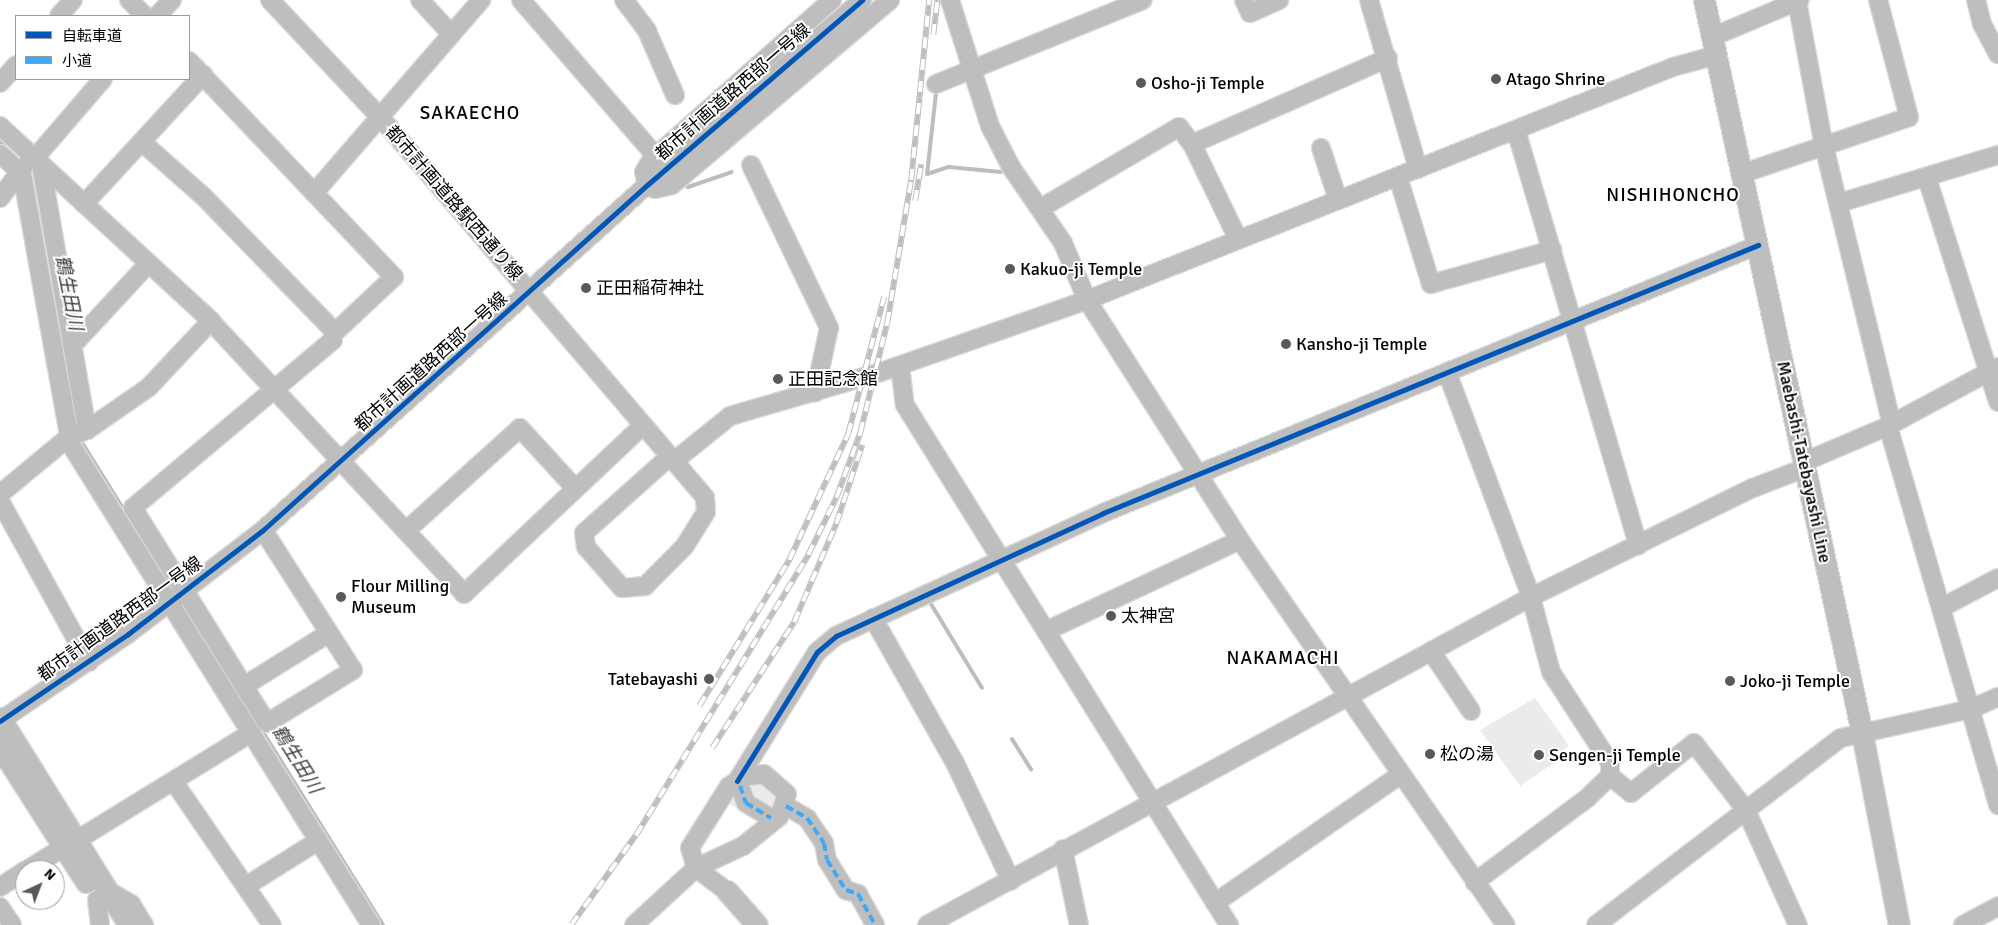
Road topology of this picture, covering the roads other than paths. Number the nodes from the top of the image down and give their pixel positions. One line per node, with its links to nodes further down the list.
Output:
1 (73, 0): 21 (street)
2 (129, 0): 22 (street)
3 (172, 0): 23 (street)
4 (270, 0): 36 (street, 都市計画道路駅西通り線)
5 (420, 0): 24 (street)
6 (481, 0): 24 (street)
7 (521, 0): 44 (street)
8 (624, 0): 35 (street)
9 (832, 0): 44 (street)
10 (862, 0): 53 (street, 都市計画道路西部一号線)
11 (890, 0): 53 (street)
12 (950, 0): 30 (street)
13 (1143, 0): 30 (street)
14 (1244, 0): 15 (street)
15 (1279, 0)
16 (1369, 0): 27 (street)
17 (1704, 0): 25 (main road, Maebashi-Tatebayashi Line)
18 (1878, 0): 41 (street)
19 (1976, 0): 26 (street)
20 (1799, 1): 25 (street); 41 (street)
21 (59, 15)
22 (144, 15)
23 (159, 15)
24 (451, 34): 36 (street)
25 (1715, 46): 38 (street); 50 (main road, Maebashi-Tatebayashi Line)
26 (1998, 54)
27 (1388, 58): 40 (street); 48 (street)
28 (190, 62): 31 (street)
29 (15, 65): 33 (street)
30 (970, 69): 34 (street); 59 (street)
31 (202, 75): 39 (street); 54 (street)
32 (103, 80): 46 (street)
33 (0, 83)
34 (936, 84)
35 (675, 95)
36 (381, 118): 54 (street); 64 (street, 都市計画道路駅西通り線)
37 (0, 126): 46 (street)
38 (1516, 130): 48 (street); 62 (street)
39 (143, 143): 57 (street); 68 (street)
40 (1192, 144): 59 (street); 60 (street)
41 (1824, 146): 50 (street); 58 (street)
42 (1321, 148): 56 (street)
43 (0, 154): 49 (street)
44 (656, 155): 53 (street)
45 (1998, 155): 52 (street)
46 (36, 159): 49 (street); 57 (street); 69 (street)
47 (751, 165): 74 (street)
48 (1418, 168): 51 (street)
49 (22, 174): 55 (street); 79 (street)
50 (1741, 174): 61 (main road, Maebashi-Tatebayashi Line)
51 (1398, 177): 56 (street); 62 (street)
52 (1927, 178): 58 (street); 71 (street)
53 (647, 185): 64 (street, 都市計画道路西部一号線)
54 (314, 194): 68 (street)
55 (0, 198)
56 (1338, 200): 60 (street)
57 (84, 204): 63 (street)
58 (1840, 204): 76 (street)
59 (1041, 208): 65 (street)
60 (1238, 239): 65 (street)
61 (1758, 245): 66 (street); 82 (main road, Maebashi-Tatebayashi Line)
62 (1552, 250): 66 (street)
63 (148, 264): 67 (street); 69 (street)
64 (530, 292): 77 (street, 都市計画道路駅西通り線); 80 (street, 都市計画道路西部一号線)
65 (1087, 300): 70 (street); 83 (street)
66 (1573, 321): 72 (street); 90 (street)
67 (211, 322): 73 (street); 78 (street)
68 (333, 334): 73 (street)
69 (72, 346): 78 (street)
70 (900, 366): 74 (street); 91 (street)
71 (1992, 370): 75 (street); 76 (street)
72 (1447, 372): 83 (street); 94 (street)
73 (276, 389): 80 (street); 93 (street)
74 (815, 393): 81 (street)
75 (1998, 402)
76 (1890, 425): 82 (street); 96 (street)
77 (642, 426): 81 (street, 都市計画道路駅西通り線); 84 (street)
78 (87, 430): 79 (street)
79 (69, 437): 85 (street); 95 (street)
80 (342, 459): 87 (street, 都市計画道路西部一号線); 88 (street)
81 (671, 460): 81 (street)
82 (1804, 465): 90 (street); 110 (main road, Maebashi-Tatebayashi Line)
83 (1197, 475): 89 (street); 91 (street)
84 (576, 488): 88 (street); 88 (street)
85 (0, 494)
86 (0, 501): 101 (street)
87 (263, 530): 93 (street, 都市計画道路西部一号線); 99 (street)
88 (407, 530)
89 (1240, 540): 98 (street); 103 (street)
90 (1638, 545): 94 (street)
91 (999, 559): 97 (street); 98 (street)
92 (1998, 578): 96 (street)
93 (186, 590): 95 (street, 都市計画道路西部一号線); 102 (street)
94 (1531, 597): 100 (street); 114 (street)
95 (169, 604): 101 (street, 都市計画道路西部一号線); 108 (street)
96 (1941, 608): 105 (street)
97 (873, 618): 109 (street); 129 (street)
98 (1046, 631): 117 (street)
99 (329, 633): 102 (street); 102 (street)
100 (1431, 651): 103 (street); 106 (street)
101 (89, 662): 107 (street, 都市計画道路西部一号線)
102 (244, 686)
103 (1348, 695): 113 (street); 117 (street)
104 (1998, 697): 105 (street)
105 (1970, 708): 110 (street); 118 (street)
106 (1471, 711)
107 (0, 720): 123 (main road)
108 (251, 733): 115 (street); 122 (street)
109 (765, 733): 112 (street); 116 (street)
110 (1862, 733): 120 (street); 154 (main road, Maebashi-Tatebayashi Line)
111 (0, 747): 123 (main road)
112 (764, 774): 116 (street); 119 (street)
113 (1402, 774): 130 (street); 135 (street)
114 (1610, 776): 120 (street); 130 (street)
115 (174, 782): 123 (street); 131 (street)
116 (738, 783): 121 (street); 127 (street)
117 (1151, 804): 124 (street); 135 (street)
118 (1998, 805)
119 (786, 806): 125 (street); 148 (street)
120 (1746, 810): 152 (street); 153 (street)
121 (771, 818)
122 (318, 841): 131 (street); 145 (street)
123 (70, 843): 126 (street); 134 (main road)
124 (1063, 849): 129 (street); 149 (street)
125 (733, 852): 127 (street); 133 (street)
126 (43, 860)
127 (696, 868): 133 (street); 146 (street)
128 (15, 878): 132 (street)
129 (1011, 881): 138 (street)
130 (1476, 882): 151 (street)
131 (246, 886): 144 (street)
132 (0, 887)
133 (727, 891): 147 (main road)
134 (102, 895): 140 (street); 141 (main road); 142 (main road); 143 (street)
135 (1215, 903): 150 (street)
136 (1998, 906): 155 (street)
137 (0, 907): 139 (street)
138 (931, 924)
139 (12, 925)
140 (100, 925)
141 (113, 925)
142 (129, 925)
143 (144, 925)
144 (272, 925)
145 (371, 925)
146 (634, 925)
147 (757, 925)
148 (875, 925)
149 (1079, 925)
150 (1229, 925)
151 (1506, 925)
152 (1596, 925)
153 (1798, 925)
154 (1899, 925)
155 (1963, 925)

